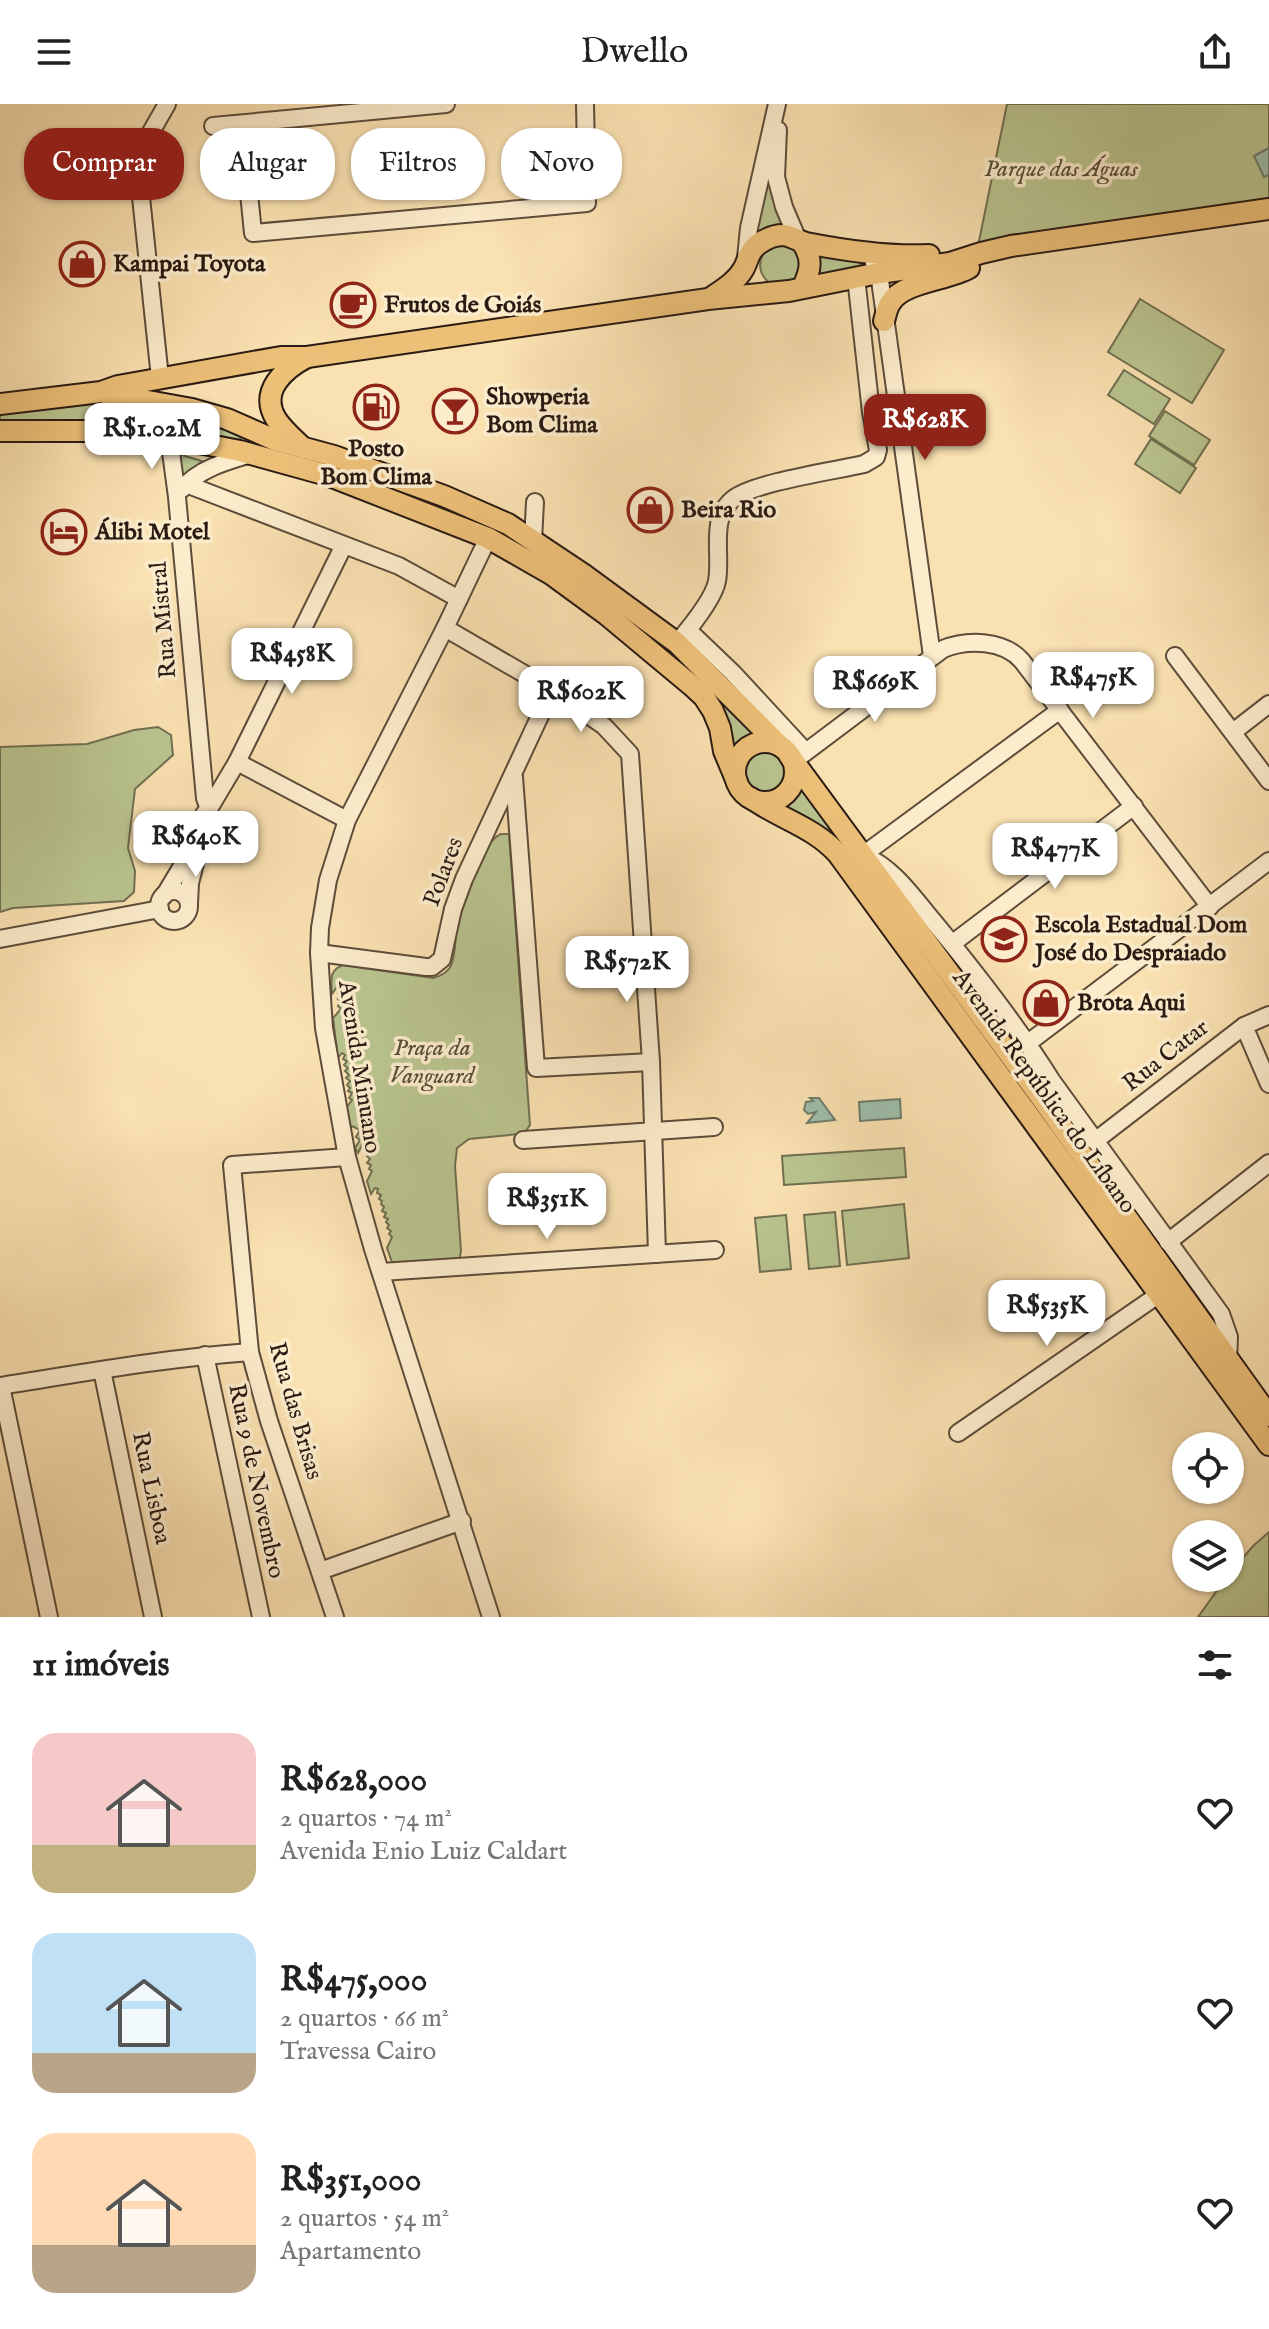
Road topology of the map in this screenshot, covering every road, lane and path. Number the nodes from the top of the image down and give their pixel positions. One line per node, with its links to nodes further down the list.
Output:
1 (167, 104): 19 (street)
2 (446, 104): 5 (street)
3 (585, 104): 5 (street)
4 (779, 104): 8 (street); 11 (street)
5 (242, 124): 6 (street)
6 (213, 126)
7 (1269, 209): 10 (main road)
8 (800, 241): 9 (main road); 11 (main road); 14 (main road)
9 (865, 252): 10 (main road); 12 (street)
10 (981, 253): 12 (main road); 17 (main road)
11 (746, 262): 15 (main road); 16 (main road)
12 (879, 273): 13 (main road); 17 (street)
13 (856, 277): 14 (main road); 33 (street)
14 (803, 287): 15 (main road)
15 (764, 293): 16 (main road)
16 (708, 299): 18 (main road)
17 (884, 321): 34 (street)
18 (307, 357): 19 (main road); 24 (main road)
19 (167, 377): 20 (main road)
20 (101, 392): 21 (main road); 24 (main road, Avenida República do Líbano)
21 (0, 404)
22 (0, 431): 23 (main road, Avenida República do Líbano)
23 (169, 437): 25 (main road, Avenida República do Líbano); 26 (street, Rua Mistral)
24 (303, 448): 29 (main road, Avenida República do Líbano)
25 (251, 454): 26 (street); 28 (main road, Avenida República do Líbano)
26 (181, 491): 30 (street); 47 (street, Rua Mistral)
27 (535, 502): 29 (street)
28 (488, 538): 31 (street, Avenida Minuano); 44 (main road, Avenida República do Líbano)
29 (533, 541): 33 (main road, Avenida República do Líbano)
30 (344, 545): 31 (street); 41 (street)
31 (459, 599): 32 (street, Avenida Minuano)
32 (445, 628): 36 (street); 48 (street, Avenida Minuano)
33 (683, 637): 40 (main road, Avenida República do Líbano); 40 (street)
34 (932, 656): 38 (street); 40 (street)
35 (1175, 656): 39 (street)
36 (552, 690): 42 (street, Polares); 60 (street)
37 (1269, 704): 39 (street)
38 (1060, 710): 46 (street); 49 (street)
39 (1233, 732): 43 (street)
40 (792, 753): 44 (main road); 45 (main road); 49 (main road, Avenida República do Líbano)
41 (237, 762): 47 (street); 48 (street)
42 (513, 775): 56 (street, Polares); 60 (street)
43 (1269, 781)
44 (737, 782): 45 (main road, Avenida República do Líbano)
45 (751, 798): 73 (main road, Avenida República do Líbano)
46 (1134, 806): 53 (street); 55 (street)
47 (205, 809): 51 (street); 52 (street)
48 (347, 820): 56 (street, Avenida Minuano)
49 (863, 855): 55 (street, Avenida República do Líbano); 62 (main road, Avenida República do Líbano)
50 (1269, 861): 53 (street)
51 (162, 903): 52 (street); 52 (street); 54 (street)
52 (189, 903)
53 (1210, 907): 59 (street)
54 (0, 939)
55 (953, 943): 59 (street, Avenida República do Líbano)
56 (319, 953): 67 (street, Avenida Minuano)
57 (1269, 1015): 58 (street, Rua Catar)
58 (1244, 1026): 61 (street); 66 (street, Rua Catar)
59 (1028, 1043): 62 (street, Avenida República do Líbano)
60 (651, 1062): 64 (street)
61 (1269, 1084)
62 (1044, 1086): 66 (street, Avenida República do Líbano); 76 (main road, Avenida República do Líbano)
63 (714, 1127): 64 (street)
64 (654, 1131): 65 (street); 71 (street)
65 (523, 1140)
66 (1095, 1141): 69 (street, Avenida República do Líbano)
67 (347, 1157): 72 (street, Avenida Minuano); 74 (street, Rua das Brisas)
68 (1269, 1163): 69 (street)
69 (1168, 1242): 76 (street, Avenida República do Líbano)
70 (715, 1250): 71 (street)
71 (657, 1254): 72 (street)
72 (381, 1272): 82 (street, Avenida Minuano)
73 (1158, 1295): 80 (street); 81 (main road, Avenida República do Líbano)
74 (250, 1352): 75 (street); 83 (street, Rua das Brisas)
75 (205, 1355): 77 (street); 86 (street, Rua 9 de Novembro)
76 (1228, 1361): 79 (main road, Avenida República do Líbano)
77 (102, 1370): 78 (street); 85 (street, Rua Lisboa)
78 (1, 1386): 84 (street)
79 (1269, 1416)
80 (958, 1433)
81 (1269, 1445)
82 (462, 1521): 83 (street); 88 (street, Avenida Minuano)
83 (320, 1571): 87 (street, Rua das Brisas)
84 (49, 1617)
85 (153, 1617)
86 (261, 1617)
87 (335, 1617)
88 (491, 1617)

